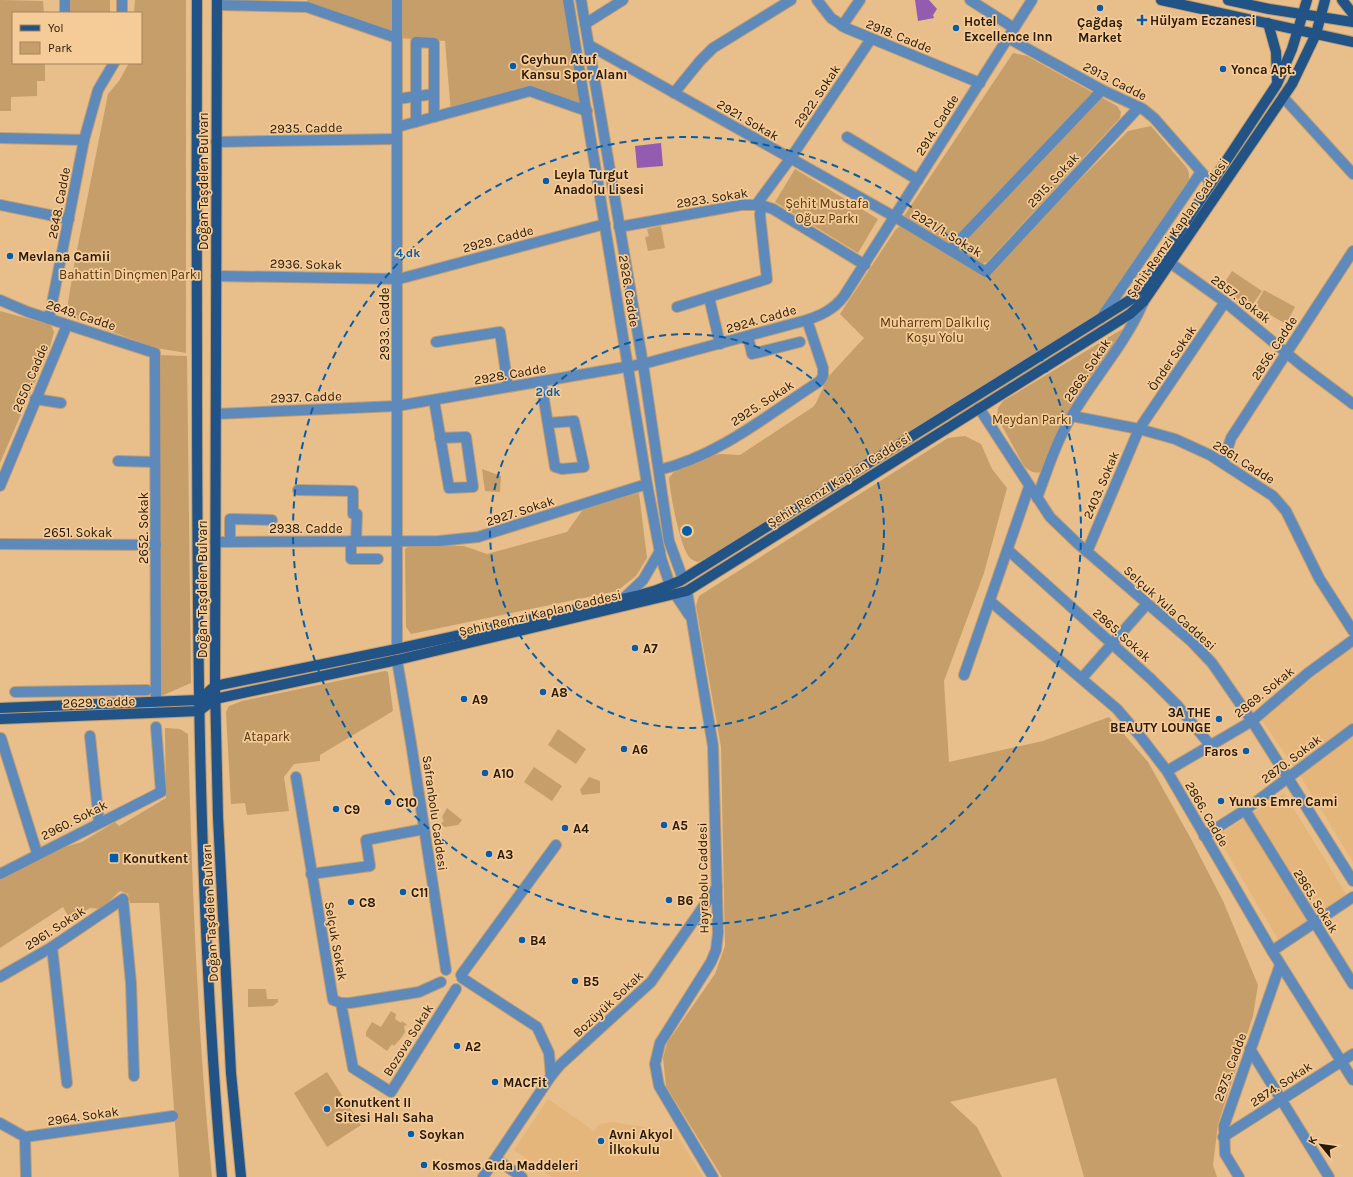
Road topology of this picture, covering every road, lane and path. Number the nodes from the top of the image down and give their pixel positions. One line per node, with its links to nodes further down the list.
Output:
1 (65, 0): 19 (street)
2 (122, 0): 20 (street)
3 (197, 0): 143 (main road, Doğan Taşdelen Bulvarı)
4 (397, 0): 31 (street, 2933. Cadde)
5 (568, 0): 46 (street, 2926. Cadde)
6 (581, 0): 26 (street, 2926. Cadde)
7 (623, 0): 26 (street)
8 (791, 0): 40 (street)
9 (817, 0): 27 (street, 2918. Cadde)
10 (860, 0): 27 (street)
11 (970, 0): 28 (street)
12 (1032, 0): 28 (street, 2914. Cadde)
13 (1161, 0): 25 (main road)
14 (1228, 0): 21 (main road)
15 (1307, 0): 21 (main road, Şehit Remzi Kaplan Caddesi)
16 (1325, 0): 23 (main road, Şehit Remzi Kaplan Caddesi)
17 (1342, 0): 22 (main road)
18 (217, 2): 31 (street); 54 (main road, Doğan Taşdelen Bulvarı)
19 (65, 12)
20 (122, 12)
21 (1302, 14): 23 (main road); 29 (main road, Şehit Remzi Kaplan Caddesi)
22 (1353, 14)
23 (1322, 17): 24 (main road); 30 (main road, Şehit Remzi Kaplan Caddesi)
24 (1353, 22)
25 (1268, 23): 29 (main road); 38 (main road)
26 (585, 24): 35 (street, 2926. Cadde)
27 (842, 26): 33 (street, 2918. Cadde)
28 (1014, 28): 32 (street, 2914. Cadde)
29 (1298, 30): 30 (main road); 38 (main road, Şehit Remzi Kaplan Caddesi)
30 (1316, 34): 34 (main road); 43 (main road, Şehit Remzi Kaplan Caddesi)
31 (397, 38): 44 (street, 2933. Cadde)
32 (1008, 38): 37 (street, 2914. Cadde); 39 (street, 2913. Cadde)
33 (871, 39): 37 (street, 2918. Cadde); 55 (street, 2922. Sokak)
34 (1353, 42)
35 (589, 45): 40 (street, 2921. Sokak); 65 (street, 2926. Cadde)
36 (113, 64): 53 (street, 2648. Cadde)
37 (980, 83): 58 (street, 2914. Cadde)
38 (1276, 84): 59 (main road, Şehit Remzi Kaplan Caddesi)
39 (1102, 90): 45 (street, 2913. Cadde); 66 (street)
40 (674, 93): 55 (street, 2921. Sokak)
41 (434, 94): 42 (street); 42 (street); 47 (street)
42 (416, 96): 44 (street); 48 (street)
43 (1283, 97): 57 (street); 68 (main road, Şehit Remzi Kaplan Caddesi)
44 (397, 99): 49 (street, 2933. Cadde)
45 (1139, 107): 56 (street, 2913. Cadde); 70 (street, 2915. Sokak)
46 (587, 111): 47 (street); 64 (street, 2926. Cadde)
47 (434, 118): 48 (street)
48 (416, 122): 49 (street)
49 (397, 127): 52 (street, 2933. Cadde)
50 (847, 137): 58 (street)
51 (0, 138): 53 (street)
52 (397, 139): 54 (street, 2935. Cadde); 72 (street, 2933. Cadde)
53 (84, 140): 63 (street, 2648. Cadde)
54 (216, 142): 71 (main road, Doğan Taşdelen Bulvarı)
55 (790, 159): 61 (street, 2922. Sokak); 62 (street, 2921. Sokak)
56 (1201, 172): 59 (street, 2913. Cadde); 78 (street)
57 (1353, 174)
58 (918, 180): 62 (street, 2914. Cadde)
59 (1211, 183): 78 (main road, Şehit Remzi Kaplan Caddesi)
60 (0, 205): 63 (street)
61 (758, 205): 65 (street, 2923. Sokak); 69 (street, 2923. Sokak); 73 (street)
62 (895, 217): 66 (street, 2921/1. Sokak); 69 (street, 2914. Cadde)
63 (69, 219): 79 (street, 2648. Cadde)
64 (605, 224): 72 (street, 2929. Cadde); 89 (street, 2926. Cadde)
65 (619, 227): 88 (street, 2926. Cadde)
66 (950, 250): 70 (street, 2921/1. Sokak)
67 (1353, 251): 86 (street, 2856. Cadde)
68 (1169, 262): 75 (main road, Şehit Remzi Kaplan Caddesi); 76 (street, 2857. Sokak)
69 (864, 265): 80 (street, 2924. Cadde)
70 (986, 272)
71 (216, 276): 72 (street, 2936. Sokak); 99 (main road, Doğan Taşdelen Bulvarı)
72 (397, 278): 97 (street, 2933. Cadde)
73 (709, 297): 77 (street); 85 (street)
74 (0, 300): 79 (street, 2649. Cadde)
75 (1144, 301): 98 (main road, Şehit Remzi Kaplan Caddesi); 100 (street, 2868. Sokak)
76 (1225, 302): 86 (street, 2857. Sokak); 102 (street, Önder Sokak)
77 (678, 307)
78 (1101, 318): 93 (main road, Şehit Remzi Kaplan Caddesi)
79 (50, 319): 81 (street, 2649. Cadde)
80 (807, 320): 82 (street, 2924. Cadde); 107 (street, 2925. Sokak)
81 (67, 325): 87 (street, 2649. Cadde); 92 (street, 2650. Cadde)
82 (748, 336): 84 (street); 85 (street, 2924. Cadde)
83 (436, 342): 91 (street)
84 (800, 342)
85 (720, 344): 88 (street, 2924. Cadde)
86 (1286, 352): 96 (street, 2857. Sokak); 106 (street, 2856. Cadde)
87 (155, 353): 105 (street, 2652. Sokak)
88 (643, 364): 89 (street, 2924. Cadde); 107 (street, 2926. Cadde)
89 (628, 367): 90 (street, 2928. Cadde); 108 (street, 2926. Cadde)
90 (541, 382): 91 (street, 2928. Cadde); 101 (street)
91 (508, 387): 94 (street, 2928. Cadde)
92 (36, 399): 95 (street); 109 (street, 2650. Cadde)
93 (973, 399): 98 (main road); 124 (main road, Şehit Remzi Kaplan Caddesi)
94 (434, 400): 97 (street, 2928. Cadde); 103 (street)
95 (61, 403)
96 (1353, 404)
97 (397, 406): 99 (street, 2937. Cadde); 115 (street, 2933. Cadde)
98 (979, 408): 110 (street, Selçuk Yula Caddesi); 126 (main road, Şehit Remzi Kaplan Caddesi)
99 (216, 414): 116 (main road, Doğan Taşdelen Bulvarı)
100 (1072, 416): 102 (street, 2861. Cadde); 112 (street, 2868. Sokak)
101 (548, 423): 101 (street)
102 (1139, 428): 106 (street, 2861. Cadde); 122 (street, 2403. Sokak)
103 (440, 438): 103 (street)
104 (118, 461): 105 (street)
105 (155, 462): 119 (street, 2652. Sokak)
106 (1222, 463): 131 (street, 2861. Cadde)
107 (659, 470): 124 (street, 2926. Cadde)
108 (647, 484): 115 (street, 2927. Sokak); 121 (street, 2926. Cadde)
109 (0, 486)
110 (1029, 487): 112 (street, Selçuk Yula Caddesi); 120 (street)
111 (298, 490): 114 (street)
112 (1037, 498): 122 (street, Selçuk Yula Caddesi)
113 (272, 520): 117 (street)
114 (353, 541): 115 (street, 2938. Cadde); 117 (street, 2938. Cadde); 123 (street)
115 (397, 541): 134 (street, 2933. Cadde)
116 (215, 542): 117 (street, 2938. Cadde); 138 (main road, Doğan Taşdelen Bulvarı)
117 (230, 542)
118 (0, 544): 119 (street, 2651. Sokak)
119 (156, 545): 144 (street, 2652. Sokak)
120 (1008, 550): 128 (street); 133 (street, 2865. Sokak)
121 (660, 551): 125 (street, 2926. Cadde); 127 (street)
122 (1087, 552): 129 (street, Selçuk Yula Caddesi)
123 (378, 559)
124 (683, 579): 125 (main road, Şehit Remzi Kaplan Caddesi); 126 (main road)
125 (672, 590): 126 (main road, Şehit Remzi Kaplan Caddesi); 127 (main road, Şehit Remzi Kaplan Caddesi); 130 (street, Hayrabolu Caddesi); 135 (main road, Şehit Remzi Kaplan Caddesi)
126 (686, 591): 130 (street, Hayrabolu Caddesi)
127 (624, 598): 134 (main road, Şehit Remzi Kaplan Caddesi)
128 (990, 600): 136 (street); 137 (street, 2866. Cadde)
129 (1147, 604): 133 (street); 149 (street, Selçuk Yula Caddesi)
130 (693, 620): 167 (street, Hayrabolu Caddesi)
131 (1353, 632)
132 (1353, 640): 149 (street, 2869. Sokak)
133 (1112, 644): 137 (street); 154 (street, 2865. Sokak)
134 (397, 648): 135 (main road); 138 (main road, Şehit Remzi Kaplan Caddesi)
135 (397, 660): 142 (main road, Şehit Remzi Kaplan Caddesi); 160 (street, Safranbolu Caddesi)
136 (964, 675)
137 (1082, 678): 155 (street, 2866. Cadde)
138 (215, 686): 142 (main road, Doğan Taşdelen Bulvarı); 143 (main road)
139 (147, 690): 140 (street)
140 (72, 691): 141 (street); 145 (street)
141 (15, 692)
142 (215, 699): 147 (main road); 195 (main road, Doğan Taşdelen Bulvarı)
143 (199, 700): 144 (main road, 2629. Cadde); 147 (main road, Doğan Taşdelen Bulvarı)
144 (156, 702): 145 (main road, 2629. Cadde)
145 (72, 705): 146 (main road, 2629. Cadde)
146 (0, 708)
147 (199, 711): 148 (main road, 2629. Cadde); 194 (main road, Doğan Taşdelen Bulvarı)
148 (0, 719)
149 (1252, 721): 154 (street, 2869. Sokak); 157 (street, Selçuk Yula Caddesi)
150 (156, 727): 159 (street, 2960. Sokak)
151 (1353, 729): 157 (street, 2870. Sokak)
152 (90, 736): 159 (street)
153 (2, 738): 163 (street)
154 (1211, 746): 155 (street, 2869. Sokak)
155 (1167, 771): 161 (street, 2866. Cadde)
156 (296, 777): 165 (street, Selçuk Sokak)
157 (1288, 778): 158 (street, 2870. Sokak); 166 (street, Selçuk Yula Caddesi)
158 (1245, 810): 161 (street, 2870. Sokak); 169 (street, 2865. Sokak)
159 (99, 822): 163 (street, 2960. Sokak)
160 (424, 829): 165 (street); 173 (street, Safranbolu Caddesi)
161 (1204, 836): 171 (street, 2866. Cadde)
162 (556, 845): 174 (street)
163 (37, 853): 164 (street, 2960. Sokak)
164 (0, 874)
165 (311, 874): 179 (street, Selçuk Sokak)
166 (1353, 881)
167 (718, 887): 184 (street, Bozüyük Sokak); 198 (street, Hayrabolu Caddesi)
168 (1353, 897): 169 (street)
169 (1314, 923): 171 (street); 177 (street, 2865. Sokak)
170 (52, 947): 175 (street, 2961. Sokak); 183 (street, 2961. Sokak); 186 (street)
171 (1272, 951): 172 (street, 2866. Cadde)
172 (1280, 965): 180 (street, 2875. Cadde); 182 (street, 2866. Cadde)
173 (446, 970): 174 (street); 176 (street)
174 (462, 976): 178 (street); 184 (street)
175 (0, 977)
176 (441, 982): 178 (street); 179 (street)
177 (1353, 984)
178 (456, 989): 179 (street, Bozova Sokak)
179 (341, 1003)
180 (1250, 1049): 187 (street); 191 (street, 2875. Cadde)
181 (1353, 1054): 182 (street, 2874. Sokak)
182 (1341, 1062): 185 (street, 2866. Cadde); 187 (street, 2874. Sokak)
183 (134, 1076)
184 (551, 1076): 192 (street)
185 (1353, 1080)
186 (68, 1083)
187 (1281, 1100): 191 (street, 2874. Sokak); 200 (street)
188 (173, 1116): 190 (street, 2964. Sokak)
189 (0, 1123): 190 (street)
190 (25, 1137): 193 (street)
191 (1223, 1137): 199 (street, 2875. Cadde)
192 (496, 1159): 196 (street); 197 (street)
193 (26, 1177)
194 (222, 1177)
195 (241, 1177)
196 (483, 1177)
197 (522, 1177)
198 (713, 1177)
199 (1239, 1177)
200 (1328, 1177)

